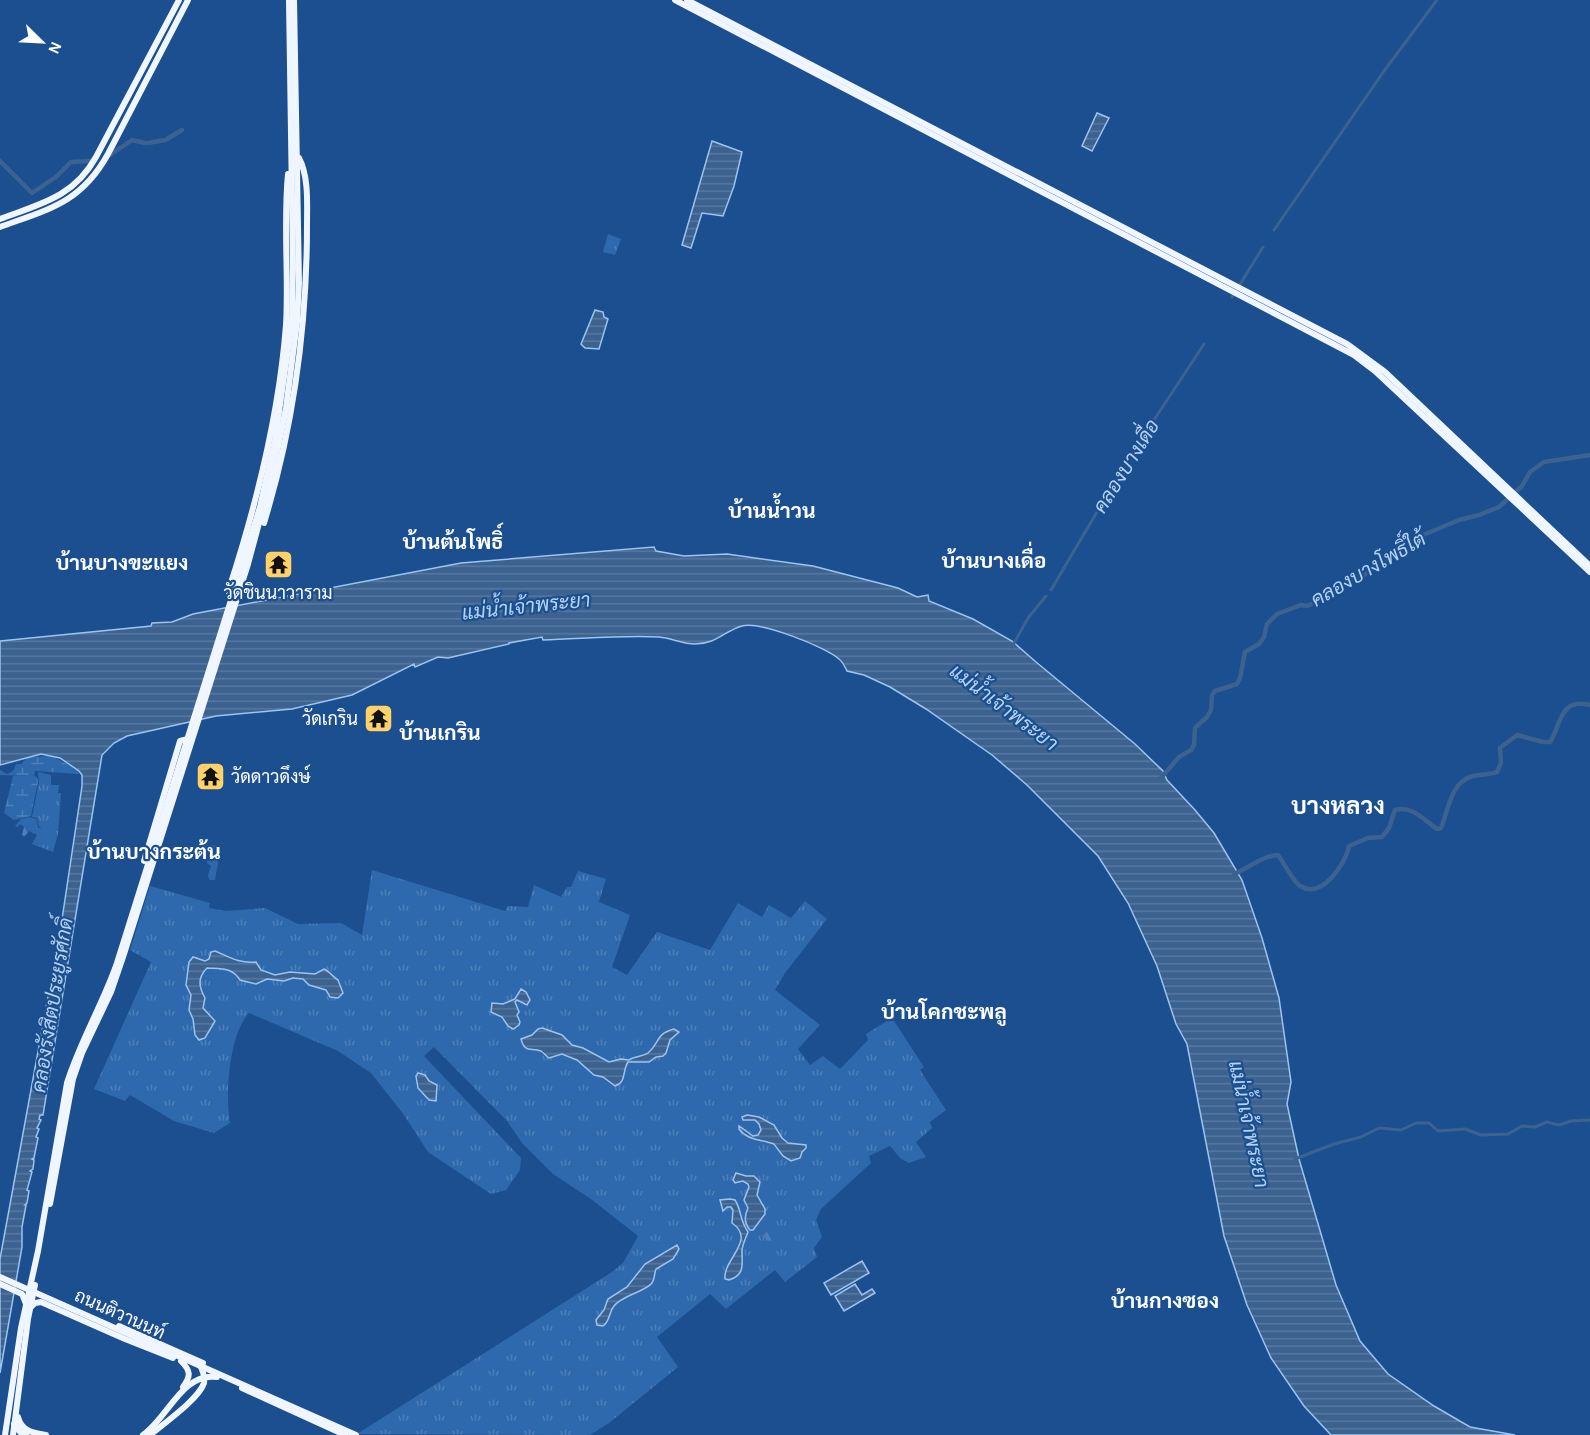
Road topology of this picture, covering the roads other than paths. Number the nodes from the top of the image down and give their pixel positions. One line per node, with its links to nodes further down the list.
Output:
1 (179, 0): 7 (main road)
2 (188, 0): 8 (main road)
3 (289, 0): 9 (main road)
4 (294, 0): 9 (main road)
5 (675, 0): 10 (main road)
6 (687, 0): 10 (main road)
7 (149, 56): 8 (main road); 11 (main road)
8 (157, 60): 12 (main road)
9 (293, 67): 13 (main road)
10 (810, 68): 24 (main road)
11 (142, 69): 12 (main road); 15 (main road)
12 (150, 72): 16 (main road)
13 (294, 155): 14 (main road); 14 (main road)
14 (295, 168): 17 (main road); 17 (main road)
15 (0, 219)
16 (0, 227)
17 (294, 321): 18 (main road); 19 (main road); 20 (main road); 21 (main road)
18 (293, 354): 19 (main road); 25 (main road)
19 (297, 361): 23 (main road)
20 (287, 366): 21 (main road); 25 (main road)
21 (281, 377): 22 (main road)
22 (262, 479): 23 (main road); 25 (main road)
23 (275, 482): 25 (main road)
24 (1523, 506): 26 (main road); 27 (main road)
25 (262, 507): 28 (main road)
26 (1590, 566)
27 (1590, 572)
28 (140, 894): 28 (main road); 30 (main road)
29 (0, 1279): 30 (main road); 32 (main road); 35 (main road, ถนนติวานนท์)
30 (34, 1279): 31 (main road, ถนนติวานนท์); 32 (main road); 34 (main road)
31 (56, 1299): 33 (main road); 40 (main road, ถนนติวานนท์)
32 (26, 1304): 34 (main road)
33 (53, 1307): 34 (main road, ถนนติวานนท์); 36 (main road, ถนนติวานนท์)
34 (26, 1313): 41 (main road); 43 (main road); 44 (main road)
35 (114, 1329): 36 (main road, ถนนติวานนท์); 40 (main road, ถนนติวานนท์); 50 (main road)
36 (173, 1358): 37 (main road, ถนนติวานนท์)
37 (181, 1361): 38 (main road, ถนนติวานนท์); 39 (main road)
38 (217, 1377): 39 (main road); 42 (main road, ถนนติวานนท์)
39 (192, 1378): 48 (main road); 49 (main road)
40 (229, 1378): 42 (main road, ถนนติวานนท์)
41 (18, 1401): 43 (main road); 45 (main road)
42 (297, 1411): 51 (main road, ถนนติวานนท์); 52 (main road, ถนนติวานนท์)
43 (26, 1432): 46 (main road); 47 (main road)
44 (5, 1435)
45 (13, 1435)
46 (18, 1435)
47 (46, 1435)
48 (137, 1435)
49 (143, 1435)
50 (150, 1435)
51 (345, 1435)
52 (356, 1435)

